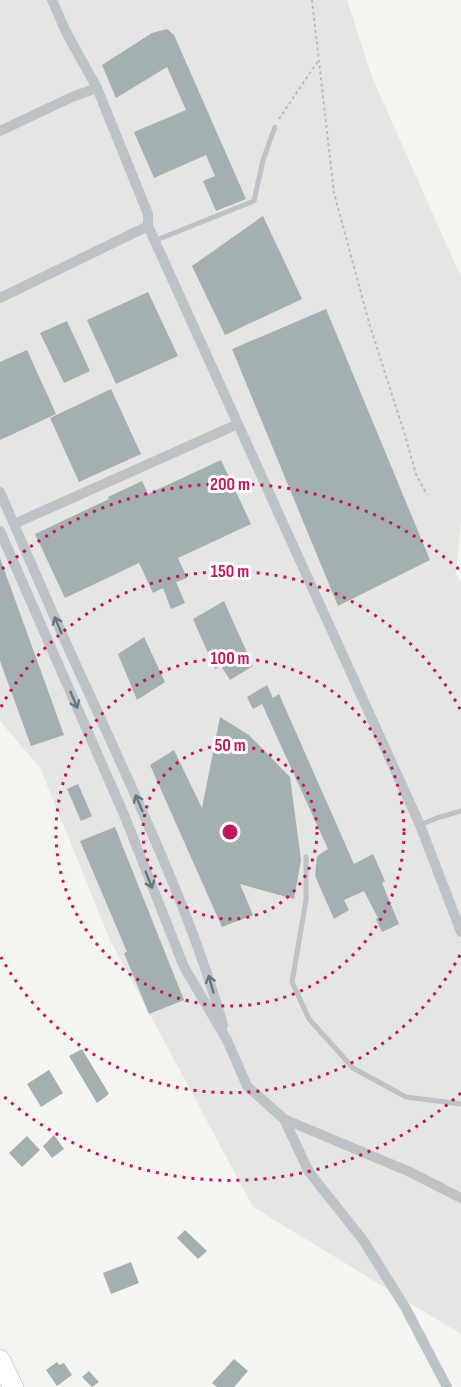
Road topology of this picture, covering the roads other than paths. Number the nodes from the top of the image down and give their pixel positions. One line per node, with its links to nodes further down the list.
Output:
1 (52, 0): 2 (street)
2 (97, 88): 4 (street); 5 (street)
3 (275, 127): 6 (lane)
4 (0, 131)
5 (148, 226): 6 (street); 7 (street)
6 (154, 241): 8 (street)
7 (0, 298)
8 (238, 424): 10 (street); 13 (street)
9 (0, 492): 10 (street)
10 (14, 524): 16 (street, one-way to 10)
11 (0, 531): 16 (street, one-way to 16)
12 (461, 811): 13 (lane)
13 (420, 825): 15 (street)
14 (306, 857): 17 (lane)
15 (461, 932)
16 (227, 1040): 18 (street)
17 (461, 1104)
18 (284, 1119): 19 (street); 22 (street)
19 (461, 1198)
20 (0, 1360): 21 (highway)
21 (13, 1387)
22 (447, 1387)

